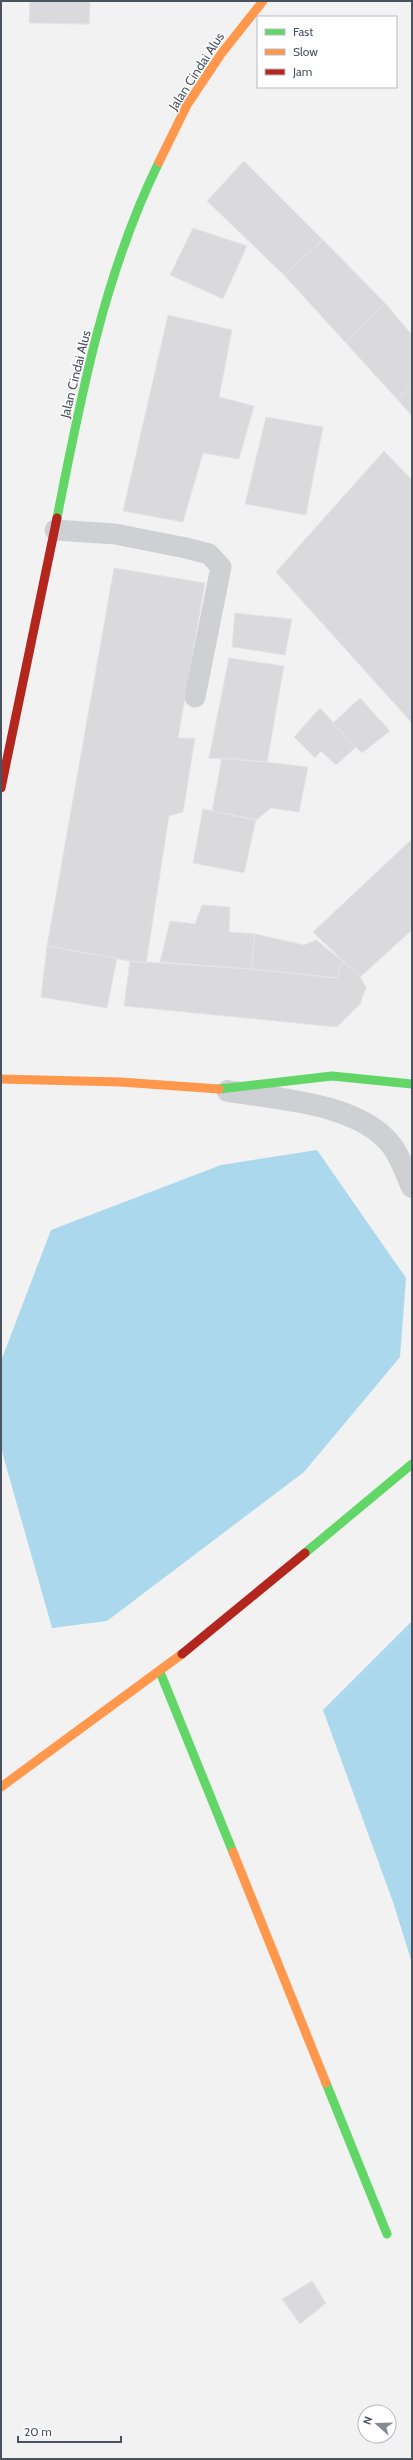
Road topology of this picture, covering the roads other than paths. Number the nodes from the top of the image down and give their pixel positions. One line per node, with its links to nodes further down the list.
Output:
1 (263, 1): 2 (street, Jalan Cindai Alus)
2 (55, 530): 3 (lane); 4 (street, Jalan Cindai Alus)
3 (195, 696)
4 (1, 788)
5 (1, 1079): 7 (street)
6 (412, 1084): 7 (street)
7 (221, 1089): 8 (street)
8 (412, 1187)
9 (412, 1464): 10 (street)
10 (160, 1672): 11 (street); 12 (street)
11 (1, 1787)
12 (387, 2234)

